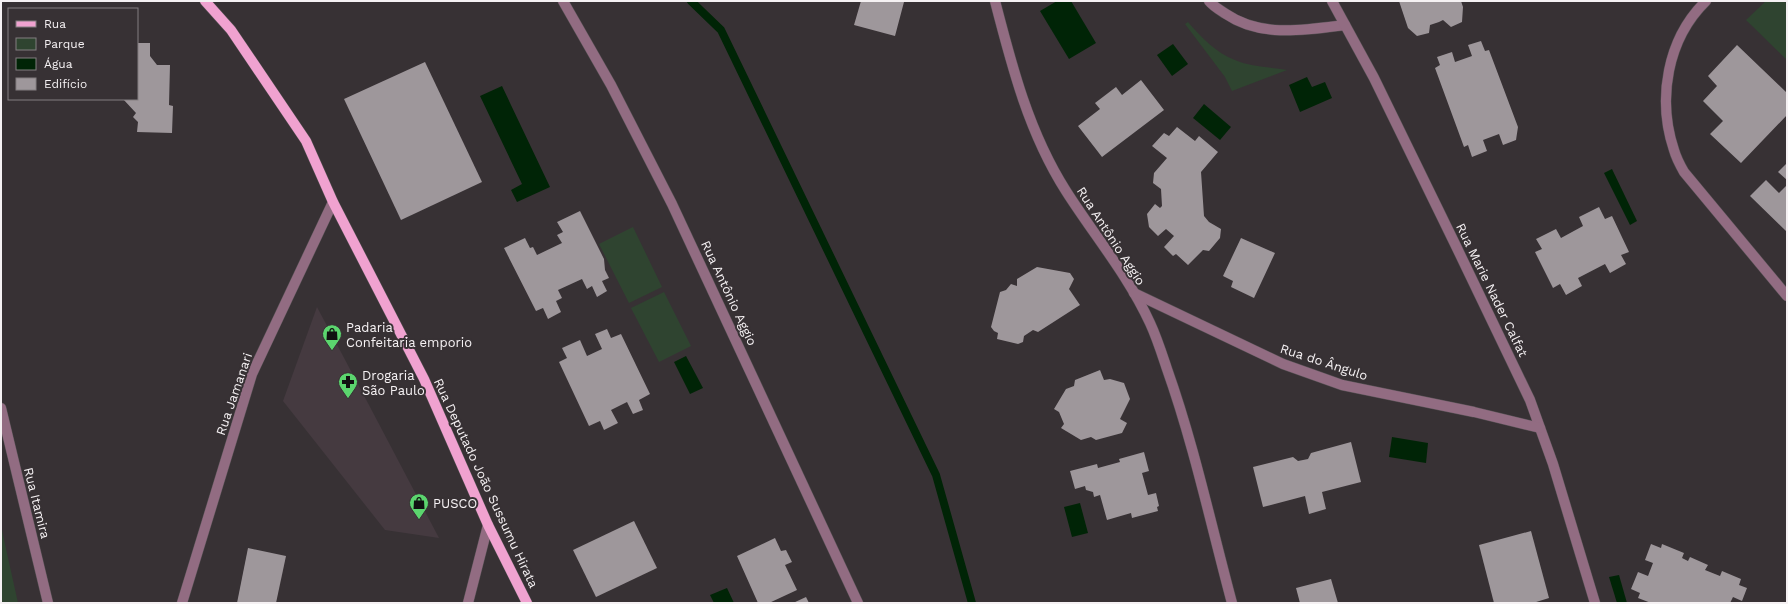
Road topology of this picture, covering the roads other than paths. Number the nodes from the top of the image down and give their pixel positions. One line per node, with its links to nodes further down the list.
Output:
1 (205, 1): 8 (main road, Rua Deputado João Sussumu Hirata)
2 (563, 1): 18 (street, Rua Antônio Aggio)
3 (995, 1): 9 (street, Rua Antônio Aggio)
4 (1209, 1): 7 (street)
5 (1332, 1): 7 (street, Rua Marie Nader Calfat)
6 (1706, 1): 10 (street)
7 (1345, 25): 12 (street, Rua Marie Nader Calfat)
8 (332, 202): 13 (main road, Rua Deputado João Sussumu Hirata); 15 (street, Rua Jamanari)
9 (1134, 293): 12 (street, Rua do Ângulo); 19 (street, Rua Antônio Aggio)
10 (1787, 296)
11 (1, 408): 14 (street, Rua Itamira)
12 (1540, 428): 20 (street, Rua Marie Nader Calfat)
13 (488, 525): 16 (street); 17 (main road, Rua Deputado João Sussumu Hirata)
14 (48, 603)
15 (182, 603)
16 (468, 603)
17 (527, 603)
18 (858, 603)
19 (1232, 603)
20 (1595, 603)

